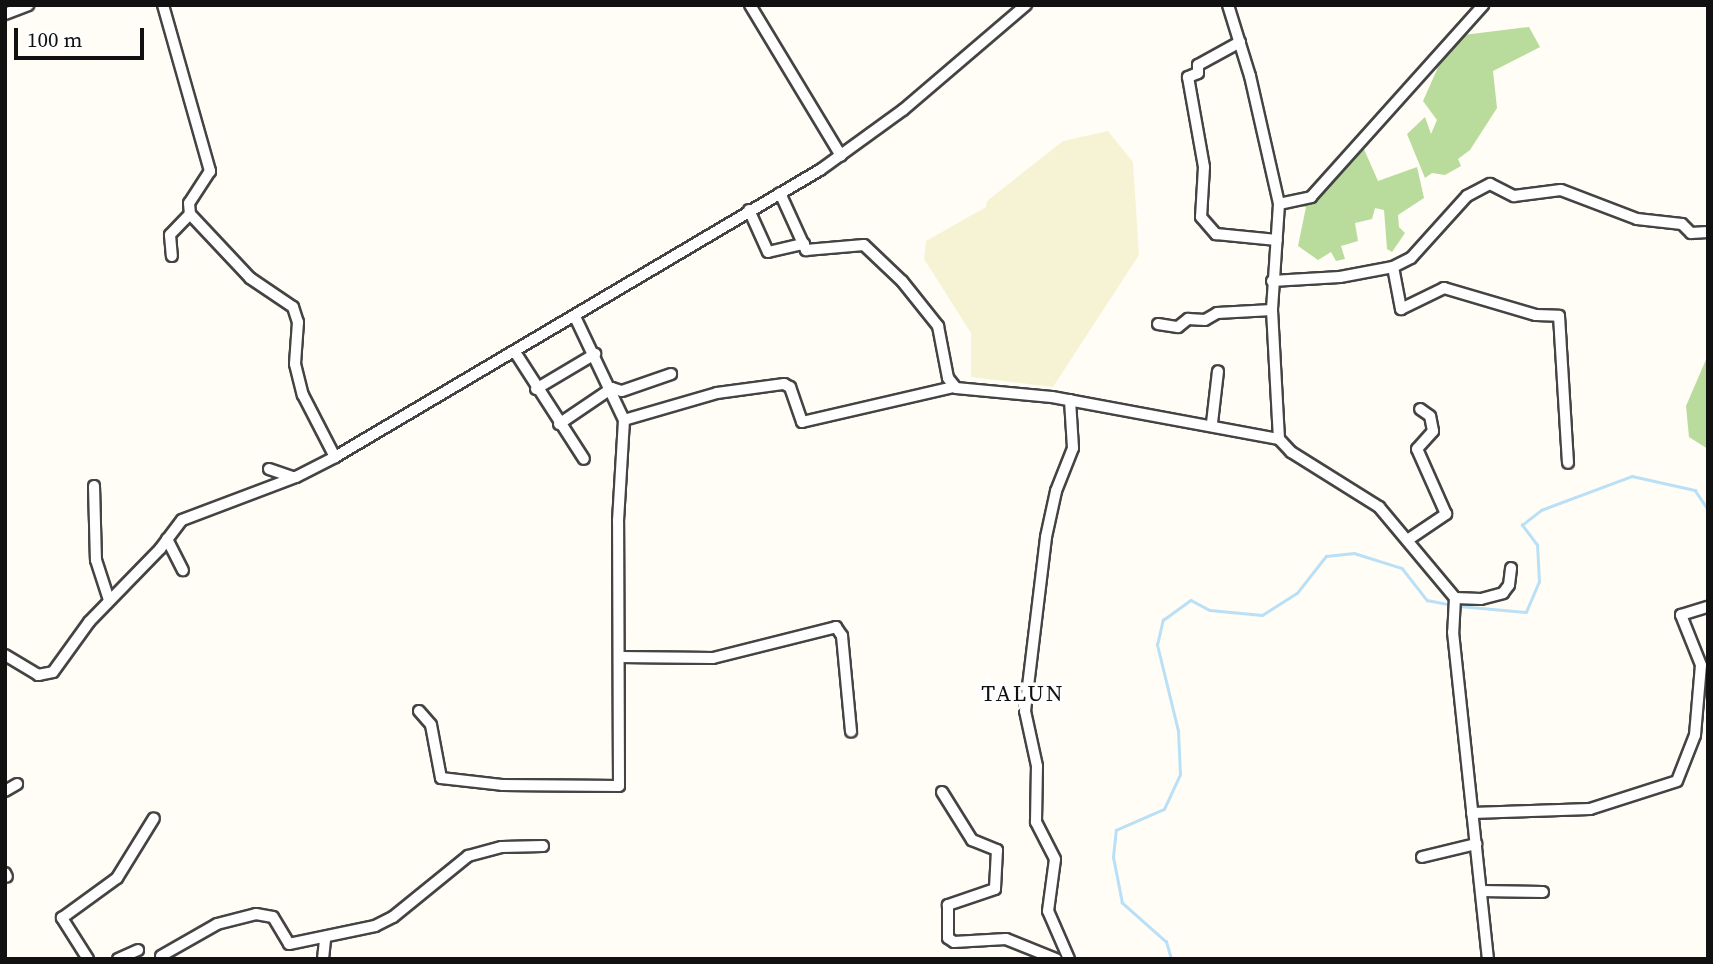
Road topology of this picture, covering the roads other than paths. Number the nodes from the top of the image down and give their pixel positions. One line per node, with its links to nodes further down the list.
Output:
1 (28, 5): 7 (street)
2 (163, 5): 13 (street)
3 (750, 5): 9 (street)
4 (1026, 5): 9 (street)
5 (1228, 5): 8 (street)
6 (1483, 5): 11 (street)
7 (5, 14)
8 (1240, 42): 11 (street); 15 (street)
9 (841, 156): 10 (street)
10 (780, 193): 12 (street); 16 (street)
11 (1279, 204): 15 (street)
12 (749, 211): 16 (street); 21 (street)
13 (190, 214): 17 (street); 36 (street)
14 (1708, 232): 18 (street)
15 (1277, 240): 19 (street)
16 (804, 244): 27 (street)
17 (172, 256)
18 (1394, 267): 19 (street); 38 (street)
19 (1272, 281): 20 (street)
20 (1272, 310): 22 (street); 35 (street)
21 (575, 317): 23 (street); 24 (street)
22 (1158, 324)
23 (515, 352): 29 (street); 36 (street)
24 (595, 354): 28 (street); 29 (street)
25 (1218, 372): 33 (street)
26 (671, 374): 28 (street)
27 (954, 387): 30 (street); 32 (street)
28 (612, 388): 32 (street); 34 (street)
29 (536, 389): 34 (street)
30 (1070, 400): 33 (street); 70 (street)
31 (1420, 409): 42 (street)
32 (624, 420): 50 (street)
33 (1212, 423): 35 (street)
34 (559, 424): 37 (street)
35 (1279, 439): 42 (street)
36 (335, 457): 40 (street)
37 (584, 459)
38 (1568, 463)
39 (269, 470): 40 (street)
40 (296, 477): 43 (street)
41 (94, 486): 46 (street)
42 (1409, 538): 47 (street)
43 (167, 540): 45 (street); 46 (street)
44 (1511, 568): 47 (street)
45 (183, 570)
46 (109, 600): 49 (street)
47 (1455, 600): 56 (street)
48 (1708, 607): 56 (street)
49 (5, 655)
50 (620, 657): 51 (street); 52 (street)
51 (419, 711)
52 (851, 732)
53 (17, 784): 54 (street)
54 (5, 791)
55 (942, 792): 69 (street)
56 (1472, 813): 58 (street)
57 (154, 818): 66 (street)
58 (1476, 844): 60 (street); 61 (street)
59 (542, 846): 63 (street)
60 (1422, 857)
61 (1481, 891): 62 (street); 71 (street)
62 (1544, 892)
63 (325, 939): 65 (street); 68 (street)
64 (138, 950): 67 (street)
65 (161, 956)
66 (88, 959)
67 (118, 959)
68 (323, 959)
69 (1056, 959)
70 (1069, 959)
71 (1488, 959)

